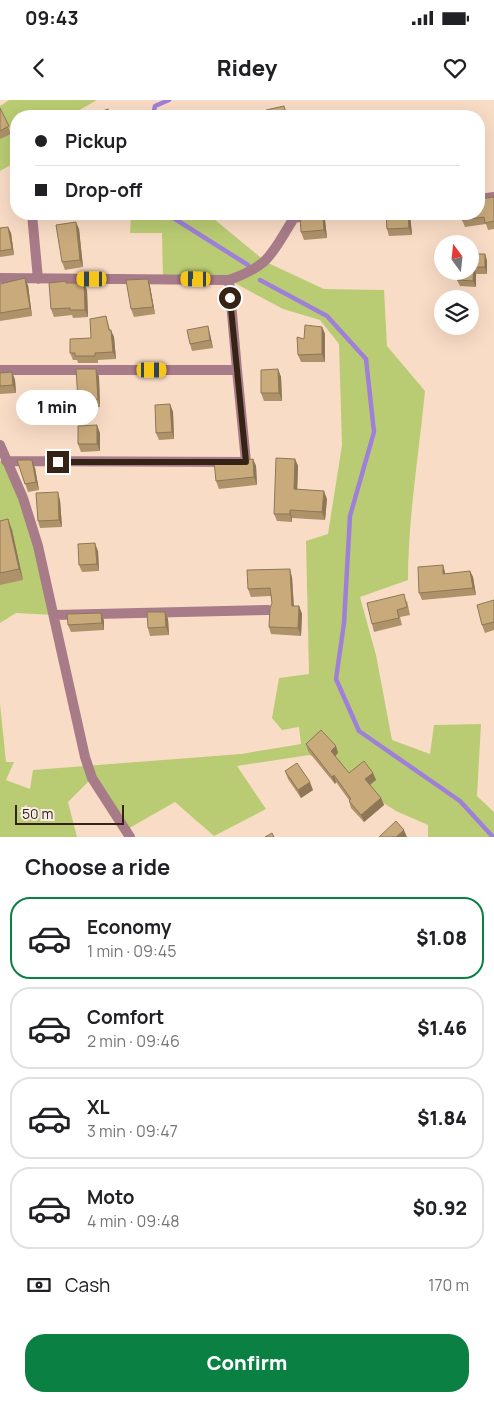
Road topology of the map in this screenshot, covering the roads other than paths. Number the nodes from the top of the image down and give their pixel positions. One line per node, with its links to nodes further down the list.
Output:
1 (33, 220): 4 (street)
2 (293, 220): 5 (street)
3 (0, 278): 4 (street)
4 (38, 279): 5 (street)
5 (229, 280): 7 (street)
6 (0, 370): 7 (street)
7 (237, 370): 9 (street)
8 (0, 444): 9 (street)
9 (6, 461): 11 (street)
10 (268, 610): 11 (street)
11 (54, 615): 12 (street)
12 (130, 837)

